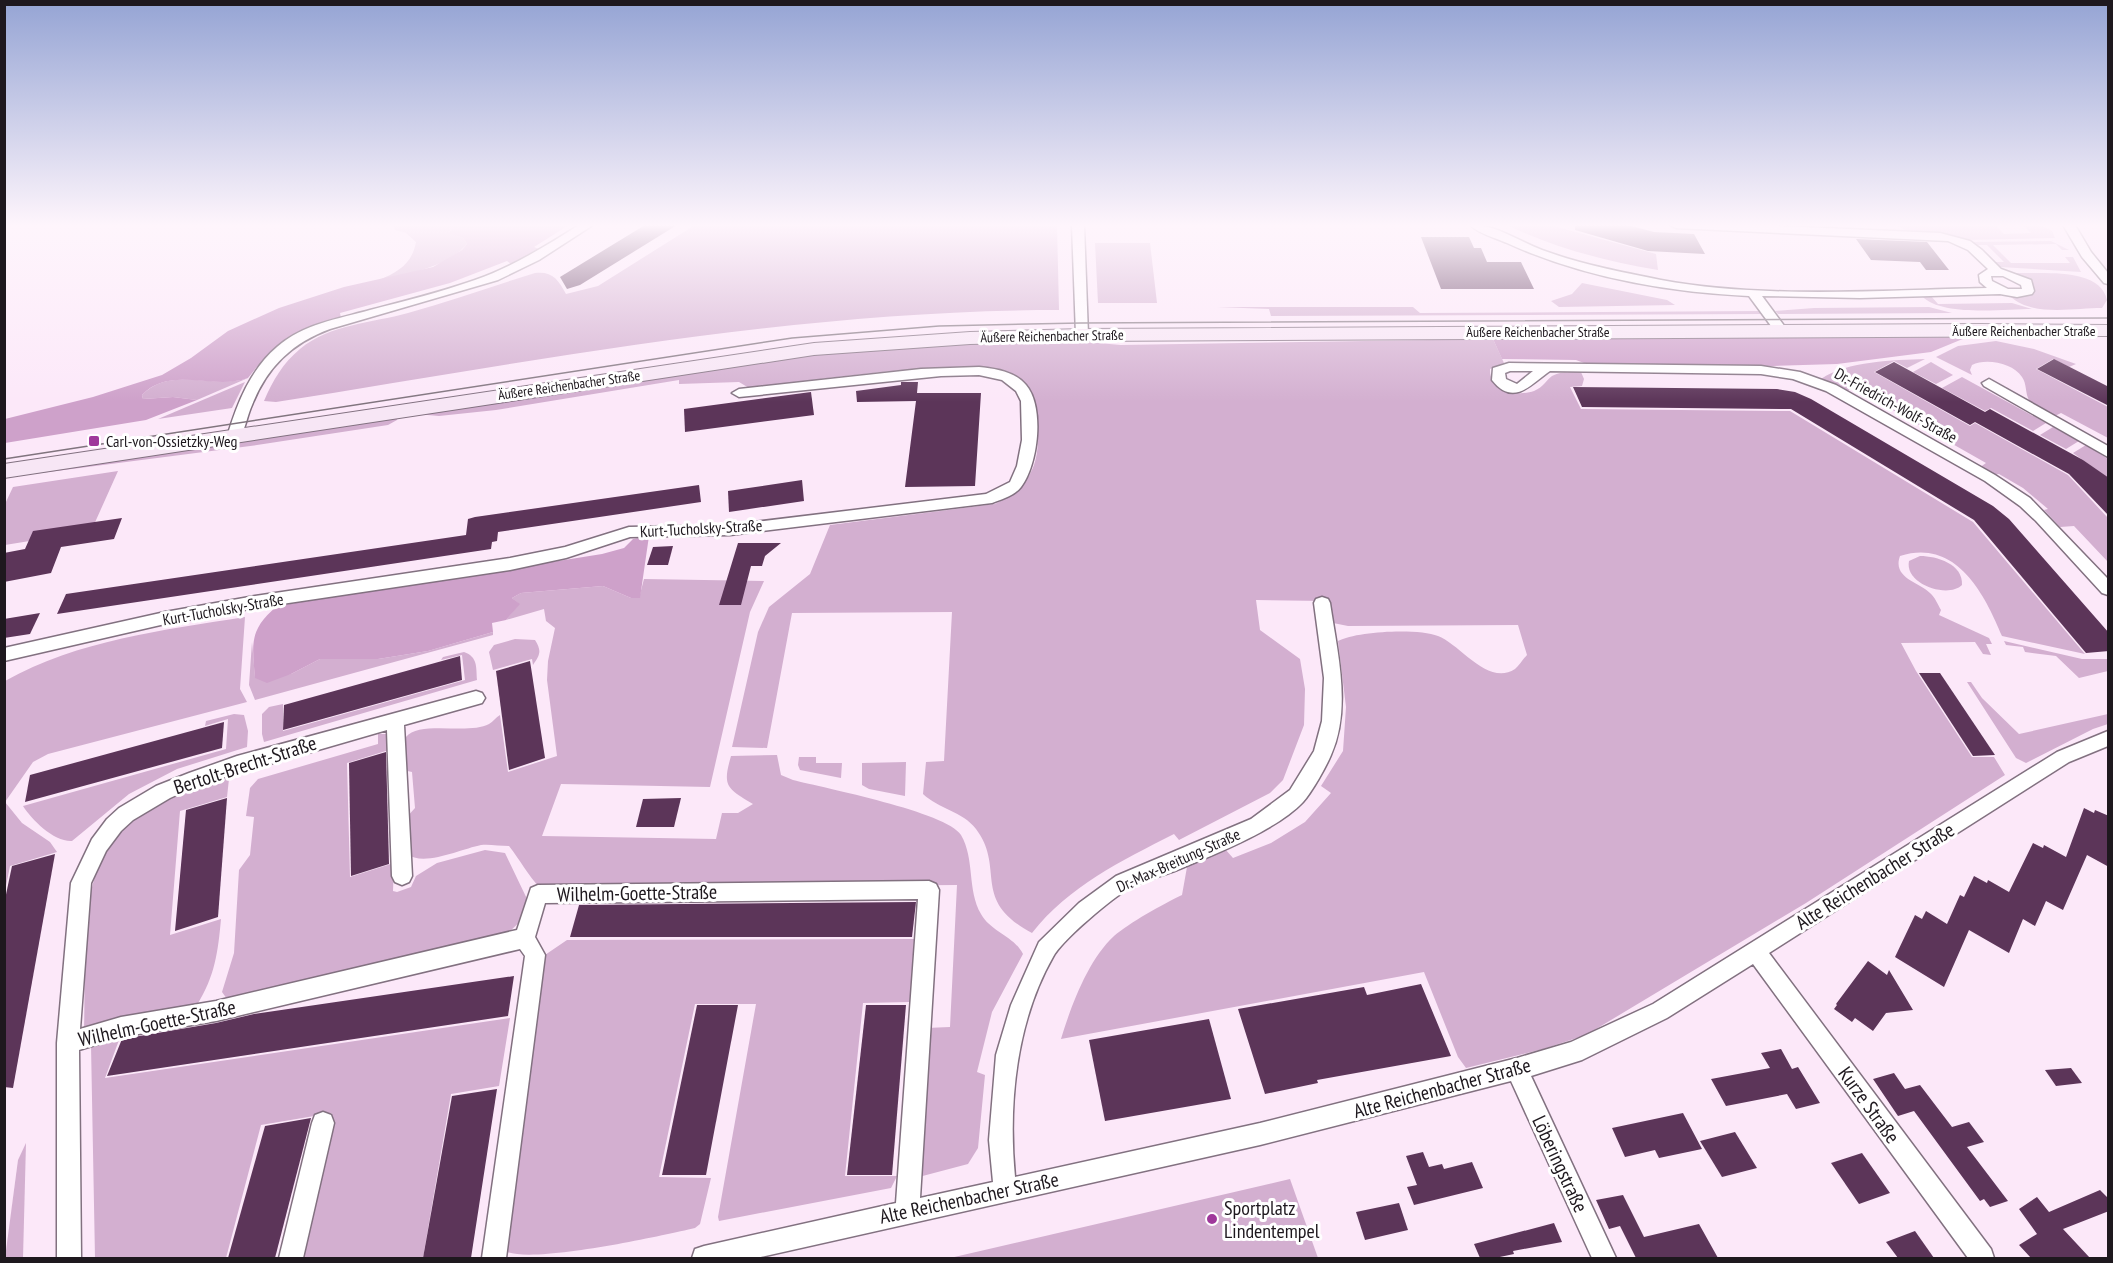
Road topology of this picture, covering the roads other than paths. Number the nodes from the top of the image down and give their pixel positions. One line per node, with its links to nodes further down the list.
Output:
1 (473, 284): 14 (street)
2 (1080, 284): 10 (street)
3 (1653, 284): 7 (street)
4 (1989, 284): 6 (street)
5 (2026, 284): 6 (street)
6 (1999, 290): 7 (street)
7 (1753, 292): 8 (street)
8 (1782, 331): 9 (street, Äußere Reichenbacher Straße); 10 (street, Äußere Reichenbacher Straße)
9 (2109, 331)
10 (1082, 335): 14 (street, Äußere Reichenbacher Straße)
11 (1546, 368): 17 (street, Dr.-Friedrich-Wolf-Straße)
12 (1989, 383): 15 (street)
13 (739, 393): 19 (street, Kurt-Tucholsky-Straße)
14 (234, 436): 16 (street, Äußere Reichenbacher Straße)
15 (2109, 452)
16 (6, 474)
17 (2109, 589)
18 (1322, 603): 29 (street, Dr.-Max-Breitung-Straße)
19 (4, 655)
20 (476, 698): 21 (street, Bertolt-Brecht-Straße)
21 (395, 720): 23 (street); 26 (street, Bertolt-Brecht-Straße)
22 (2109, 738): 25 (street, Alte Reichenbacher Straße)
23 (402, 876)
24 (525, 938): 26 (street, Wilhelm-Goette-Straße); 30 (street, Wilhelm-Goette-Straße); 33 (street)
25 (1756, 952): 27 (street, Alte Reichenbacher Straße); 36 (street, Kurze Straße)
26 (68, 1043): 31 (street, Bertolt-Brecht-Straße)
27 (1517, 1070): 29 (street, Alte Reichenbacher Straße); 35 (street, Löberingstraße)
28 (323, 1123): 32 (street)
29 (1005, 1190): 30 (street, Alte Reichenbacher Straße)
30 (907, 1211): 34 (street, Alte Reichenbacher Straße)
31 (69, 1258)
32 (291, 1258)
33 (494, 1258)
34 (704, 1258)
35 (1604, 1258)
36 (1982, 1258)

